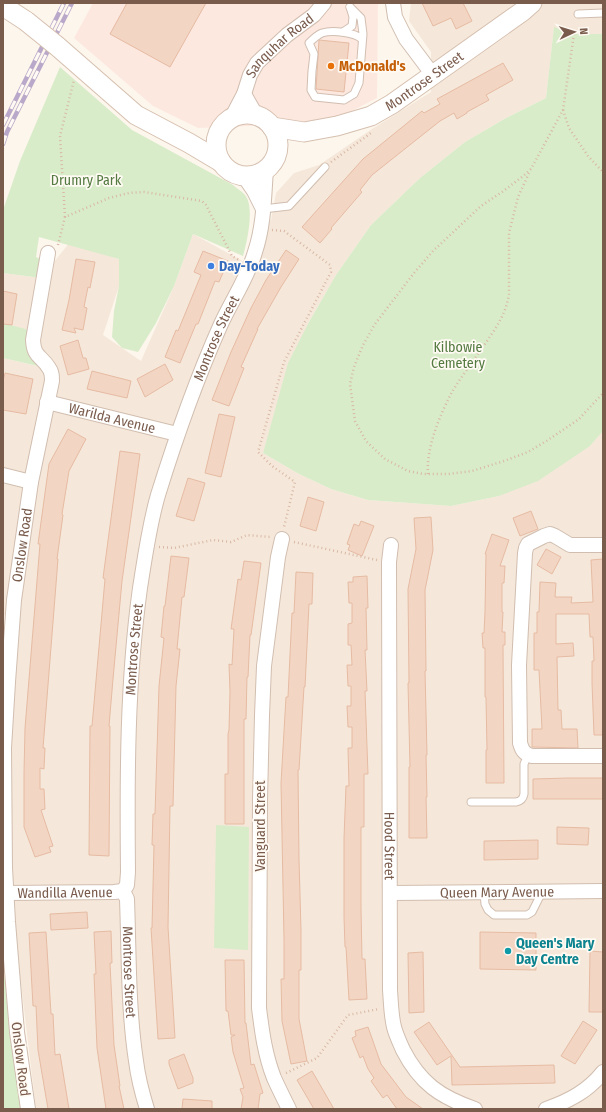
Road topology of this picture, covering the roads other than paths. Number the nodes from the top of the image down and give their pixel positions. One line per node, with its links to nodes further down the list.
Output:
1 (324, 3): 10 (street, Sanquhar Road)
2 (393, 3): 9 (street)
3 (532, 3): 9 (street, Montrose Street)
4 (3, 6): 16 (street, bridge)
5 (603, 12): 6 (lane)
6 (578, 14)
7 (343, 32): 8 (lane); 8 (lane); 8 (lane)
8 (362, 39)
9 (433, 75): 15 (street, Montrose Street)
10 (244, 94): 11 (street, Sanquhar Road); 12 (street, Sanquhar Road)
11 (256, 115): 12 (street); 13 (street)
12 (232, 117): 14 (street)
13 (272, 127): 15 (street, Montrose Street); 17 (street)
14 (219, 132): 16 (street); 18 (street)
15 (304, 132): 17 (street, Montrose Street)
16 (189, 142): 18 (street)
17 (276, 153): 20 (street)
18 (221, 162): 21 (street)
19 (324, 167): 22 (lane)
20 (266, 169): 21 (street); 22 (street, Montrose Street)
21 (243, 175): 22 (street)
22 (263, 209): 25 (street, Montrose Street)
23 (48, 253): 24 (street, Onslow Road)
24 (47, 402): 25 (street, Warilda Avenue); 27 (street, Onslow Road)
25 (178, 434): 34 (street, Montrose Street)
26 (3, 475): 27 (street)
27 (31, 482): 37 (street, Onslow Road)
28 (282, 539): 44 (street, Vanguard Street)
29 (391, 545): 38 (street, Hood Street)
30 (603, 545): 31 (street)
31 (528, 755): 32 (street); 33 (lane)
32 (603, 756)
33 (471, 802)
34 (123, 891): 37 (street, Wandilla Avenue); 43 (street, Montrose Street)
35 (603, 891): 36 (street, Queen Mary Avenue)
36 (542, 892): 39 (street, Queen Mary Avenue); 39 (lane)
37 (6, 893): 40 (street, Onslow Road)
38 (390, 893): 39 (street, Queen Mary Avenue); 45 (street, Hood Street)
39 (484, 893)
40 (7, 973): 42 (street, Onslow Road)
41 (603, 1072): 46 (street)
42 (28, 1109)
43 (147, 1109)
44 (290, 1109)
45 (475, 1109)
46 (546, 1109)

